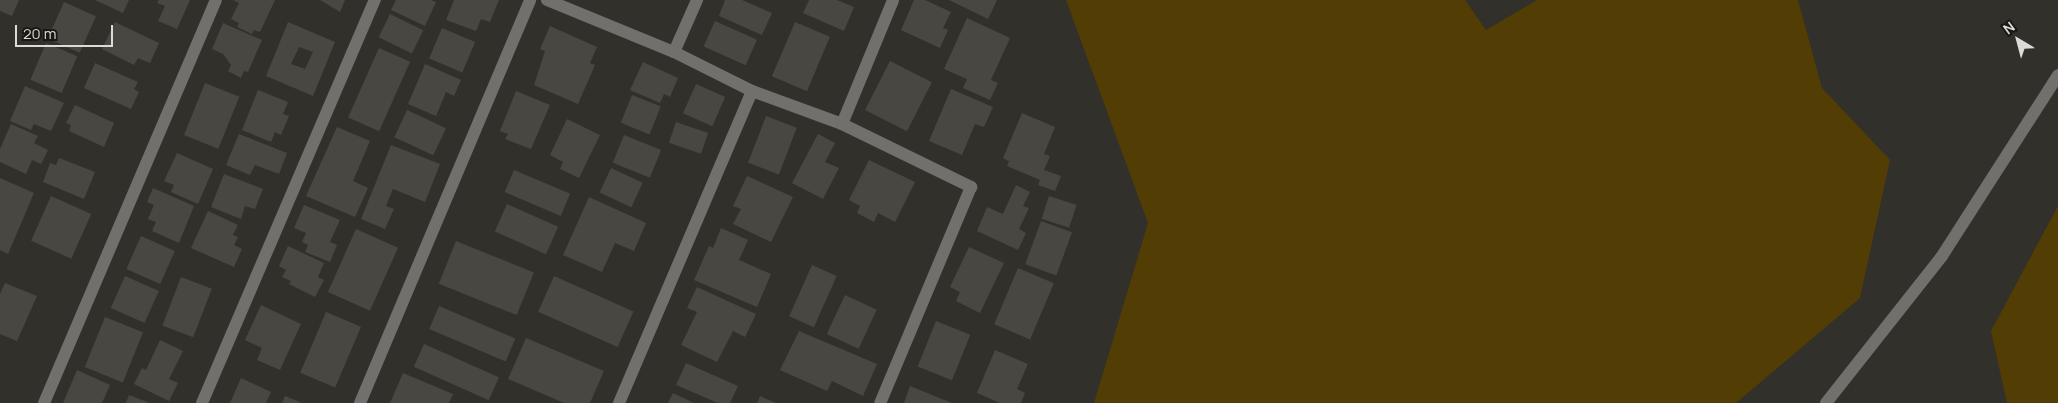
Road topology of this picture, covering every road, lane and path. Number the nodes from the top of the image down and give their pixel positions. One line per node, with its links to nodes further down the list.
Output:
1 (216, 0): 11 (street)
2 (374, 0): 12 (street)
3 (530, 0): 13 (street)
4 (547, 0): 7 (street)
5 (697, 0): 7 (street)
6 (893, 0): 10 (street)
7 (674, 52): 9 (street)
8 (2058, 75): 16 (street)
9 (752, 91): 10 (street); 14 (street)
10 (842, 124): 15 (street)
11 (44, 403)
12 (202, 403)
13 (360, 403)
14 (619, 403)
15 (880, 403)
16 (1826, 403)

